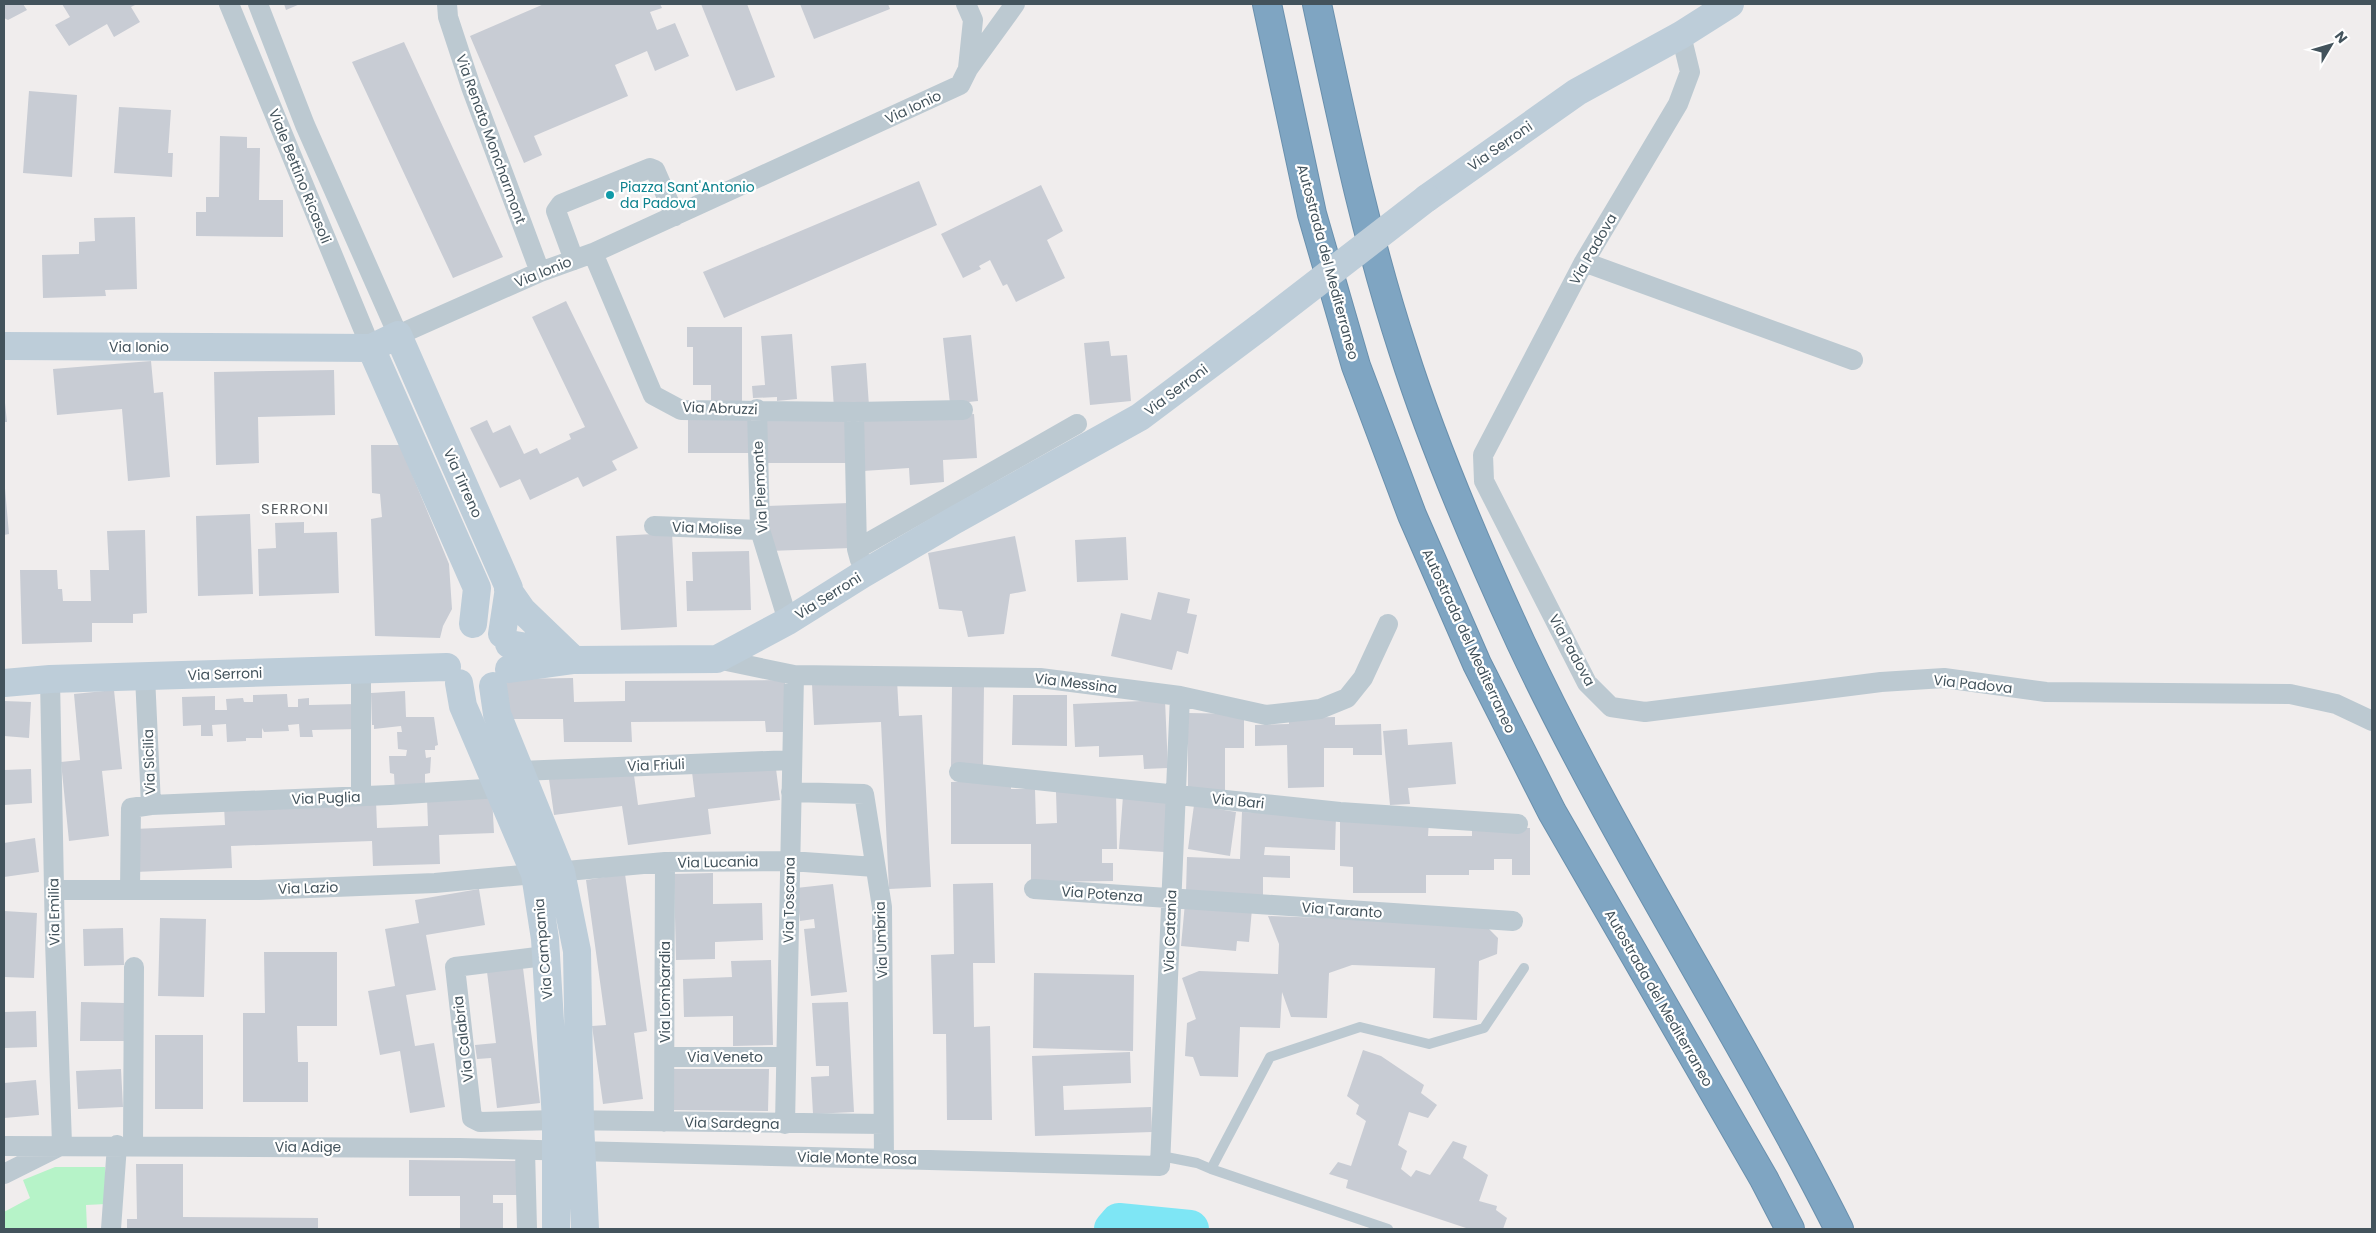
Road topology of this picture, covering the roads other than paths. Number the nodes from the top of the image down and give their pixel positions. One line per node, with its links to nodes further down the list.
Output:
1 (228, 4): 18 (street, Viale Bettino Ricasoli)
2 (258, 4): 16 (street, Viale Bettino Ricasoli)
3 (448, 4): 15 (street, Via Renato Moncharmont)
4 (966, 4): 10 (street)
5 (1015, 4): 10 (street, Via Ionio)
6 (1267, 4): 82 (highway, Autostrada del Mediterraneo)
7 (1317, 4): 83 (highway)
8 (1730, 4): 9 (street, Via Serroni)
9 (1682, 35): 14 (street, Via Padova); 26 (street, Via Serroni, bridge)
10 (968, 70): 11 (street, Via Ionio)
11 (675, 216): 12 (street, Via Ionio); 13 (street)
12 (593, 252): 13 (street, Via Ionio); 20 (street, Via Abruzzi)
13 (574, 260): 15 (street, Via Ionio)
14 (1584, 262): 19 (street); 40 (street, Via Padova)
15 (540, 272): 16 (street, Via Ionio)
16 (398, 335): 18 (street, Via Ionio); 27 (street, Via Tirreno)
17 (4, 346): 18 (street, Via Ionio)
18 (371, 348): 30 (street)
19 (1853, 360)
20 (757, 409): 22 (street, Via Abruzzi); 25 (street, Via Piemonte)
21 (963, 410): 22 (street, Via Abruzzi)
22 (854, 412): 26 (street)
23 (1077, 424): 26 (street)
24 (654, 526): 25 (street, Via Molise)
25 (760, 530): 28 (street, Via Piemonte)
26 (860, 561): 28 (street, Via Serroni)
27 (508, 590): 31 (street); 33 (street, Via Tirreno)
28 (788, 621): 32 (street, Via Serroni)
29 (1388, 624): 39 (street, Via Messina)
30 (456, 650): 31 (street); 31 (street); 34 (street, Via Serroni); 43 (street, Via Campania)
31 (503, 658): 33 (street, Via Serroni); 43 (street, Via Campania)
32 (717, 659): 33 (street, Via Serroni); 36 (street, Via Messina)
33 (574, 660)
34 (361, 670): 35 (street, Via Serroni); 46 (street)
35 (146, 676): 37 (street, Via Serroni); 47 (street, Via Sicilia)
36 (794, 676): 39 (street, Via Messina); 41 (street, Via Toscana)
37 (50, 679): 38 (street, Via Serroni); 54 (street, Via Emilia)
38 (4, 683)
39 (1180, 696): 45 (street, Via Catania)
40 (2372, 721)
41 (792, 760): 43 (street, Via Friuli); 44 (street, Via Toscana)
42 (959, 772): 45 (street, Via Bari)
43 (510, 780): 46 (street, Via Puglia); 52 (street, Via Campania)
44 (791, 792): 49 (street, Via Toscana); 51 (street, Via Umbria)
45 (1176, 794): 48 (street, Via Bari); 56 (street, Via Catania)
46 (361, 796): 47 (street, Via Puglia)
47 (151, 805): 55 (street, Via Sicilia)
48 (1518, 824)
49 (790, 861): 50 (street, Via Lucania); 51 (street, Via Lucania); 62 (street, Via Toscana)
50 (665, 862): 52 (street, Via Lucania); 61 (street, Via Lombardia)
51 (875, 867): 66 (street, Via Umbria)
52 (548, 873): 55 (street, Via Lazio); 58 (street, Via Campania); 63 (street, Via Campania)
53 (1034, 889): 56 (street, Via Potenza)
54 (54, 890): 55 (street, Via Lazio); 67 (street, Via Emilia)
55 (130, 890)
56 (1171, 898): 57 (street, Via Taranto); 74 (street, Via Catania)
57 (1513, 921)
58 (545, 956): 63 (street, Via Campania); 63 (street, Via Calabria)
59 (134, 966): 68 (street)
60 (1524, 968): 75 (lane)
61 (664, 1057): 62 (street, Via Veneto); 64 (street, Via Lombardia)
62 (786, 1057): 65 (street, Via Toscana)
63 (568, 1121): 64 (street, Via Sardegna); 71 (street, Via Campania); 72 (street, Via Campania)
64 (664, 1122): 65 (street, Via Sardegna)
65 (785, 1124): 66 (street, Via Sardegna)
66 (884, 1124): 73 (street, Via Umbria)
67 (62, 1144): 68 (street, Via Adige); 69 (street, Via Adige); 76 (street, Via Adige)
68 (125, 1145): 70 (street, Via Adige); 77 (street)
69 (4, 1146)
70 (525, 1150): 71 (street, Via Adige); 78 (street)
71 (555, 1151): 72 (street, Viale Monte Rosa); 79 (street, Via Campania)
72 (581, 1151): 73 (street, Viale Monte Rosa); 80 (street, Via Campania)
73 (884, 1159): 74 (street, Viale Monte Rosa)
74 (1160, 1161): 75 (lane)
75 (1211, 1169): 81 (lane)
76 (4, 1174)
77 (111, 1229)
78 (526, 1229)
79 (556, 1229)
80 (584, 1229)
81 (1388, 1229)
82 (1790, 1229)
83 (1839, 1229)

